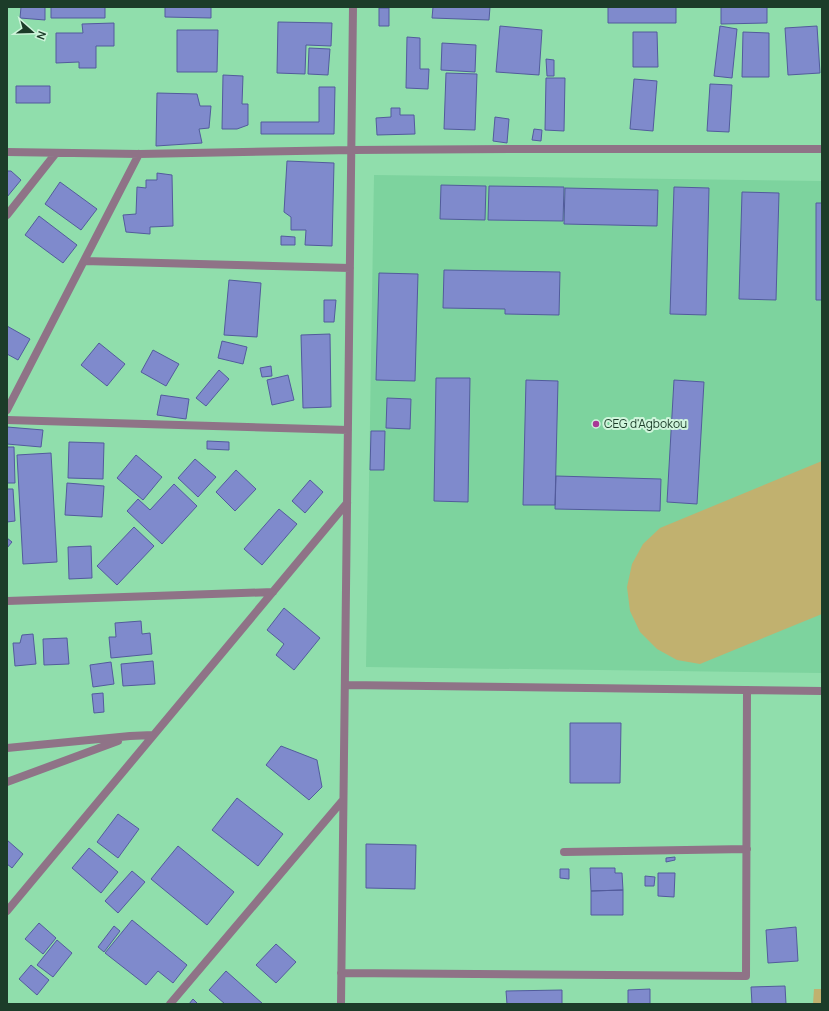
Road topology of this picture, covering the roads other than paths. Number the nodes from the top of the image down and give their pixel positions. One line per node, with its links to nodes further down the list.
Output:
1 (353, 7): 3 (street)
2 (822, 149): 3 (street)
3 (352, 150): 6 (street); 9 (street)
4 (7, 152): 5 (street)
5 (56, 153): 6 (street); 7 (street)
6 (139, 154): 8 (street)
7 (7, 215)
8 (84, 261): 9 (street); 10 (street)
9 (350, 268): 12 (street)
10 (7, 410)
11 (7, 420): 12 (street)
12 (348, 430): 13 (street)
13 (347, 503): 14 (street); 16 (street)
14 (273, 592): 15 (street); 19 (street)
15 (7, 601)
16 (345, 685): 17 (street); 23 (street)
17 (747, 690): 18 (street); 24 (street)
18 (822, 691)
19 (153, 735): 20 (street); 26 (street)
20 (130, 736): 21 (street); 22 (street)
21 (7, 748)
22 (7, 782)
23 (343, 800): 27 (street); 28 (street)
24 (747, 849): 25 (street); 27 (street)
25 (564, 852)
26 (7, 912)
27 (341, 973): 29 (street)
28 (170, 1004)
29 (341, 1004)

